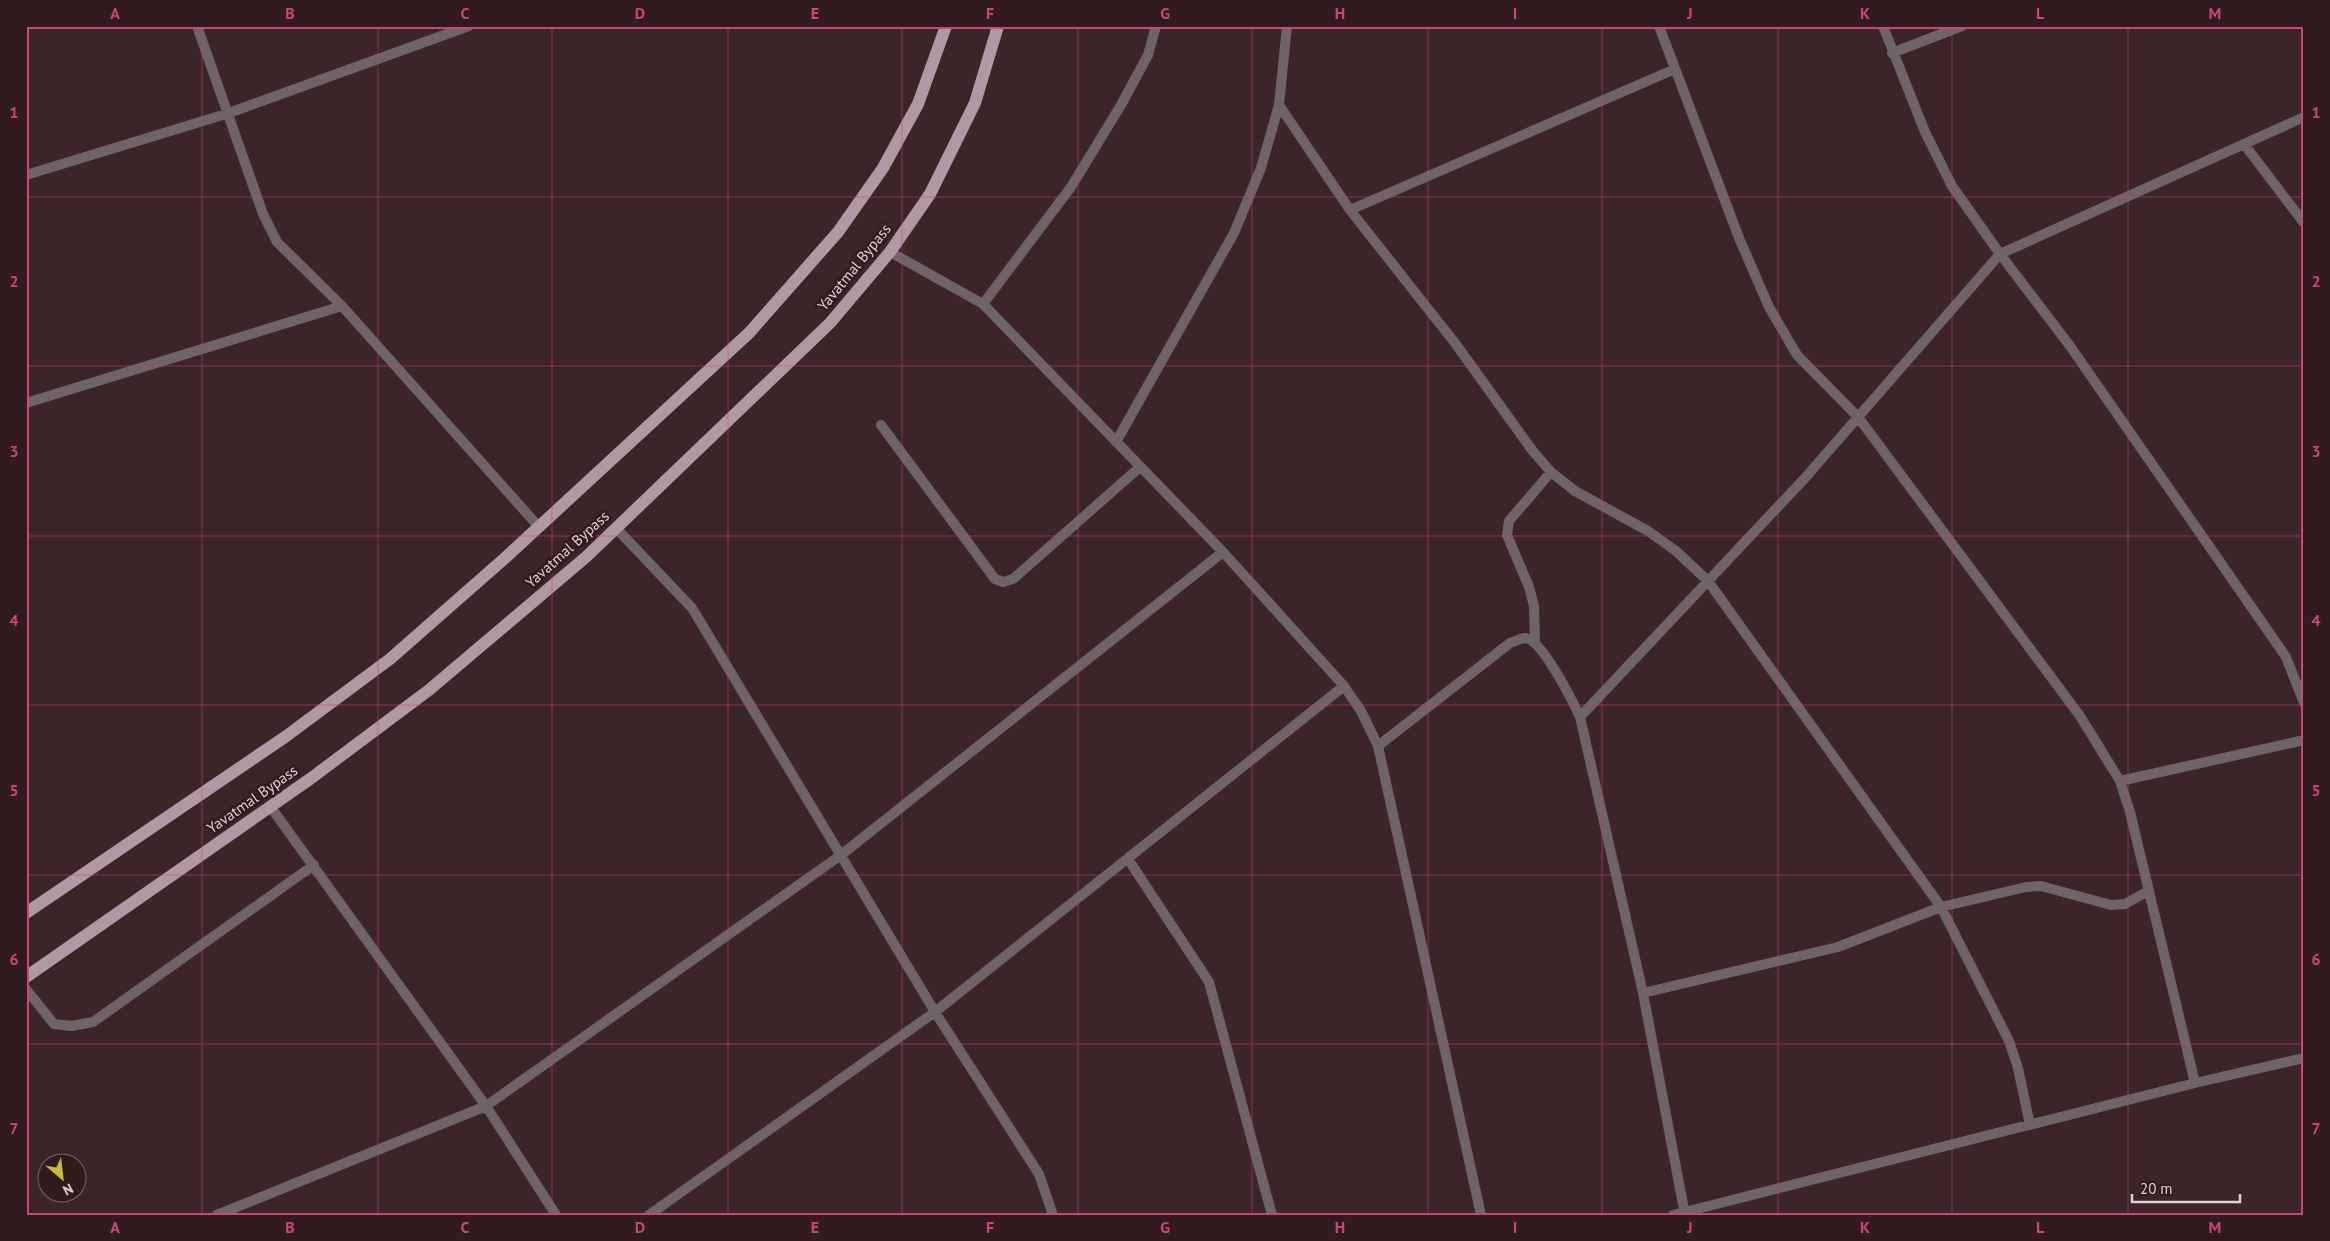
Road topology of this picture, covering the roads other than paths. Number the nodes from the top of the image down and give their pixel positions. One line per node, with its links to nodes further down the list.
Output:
1 (197, 26): 13 (street)
2 (468, 26): 13 (street)
3 (946, 26): 29 (main road)
4 (998, 26): 19 (main road, Yavatmal Bypass)
5 (1156, 26): 21 (street)
6 (1287, 26): 12 (street)
7 (1659, 26): 11 (street)
8 (1883, 26): 10 (street)
9 (1962, 26): 10 (street)
10 (1892, 52): 20 (street)
11 (1675, 69): 17 (street); 24 (street)
12 (1279, 105): 17 (street); 26 (street)
13 (226, 114): 16 (street); 22 (street)
14 (2304, 117): 15 (street)
15 (2244, 144): 18 (street); 20 (street)
16 (26, 174)
17 (1350, 210): 28 (street)
18 (2304, 223)
19 (890, 252): 21 (street); 30 (main road, Yavatmal Bypass)
20 (2000, 254): 24 (street); 35 (street)
21 (983, 304): 26 (street)
22 (342, 306): 23 (street); 29 (street)
23 (26, 403)
24 (1858, 417): 32 (street); 39 (street)
25 (881, 425): 27 (street)
26 (1116, 442): 27 (street)
27 (1140, 467): 31 (street)
28 (1551, 472): 32 (street); 33 (street)
29 (539, 527): 46 (main road)
30 (616, 528): 40 (main road, Yavatmal Bypass); 41 (street)
31 (1222, 552): 34 (street); 41 (street)
32 (1708, 581): 36 (street); 45 (street)
33 (1535, 642): 36 (street); 38 (street)
34 (1344, 686): 38 (street); 42 (street)
35 (2304, 703)
36 (1580, 717): 49 (street)
37 (2304, 740): 39 (street)
38 (1378, 746): 61 (street)
39 (2120, 781): 44 (street)
40 (270, 806): 43 (street); 47 (main road, Yavatmal Bypass)
41 (841, 855): 50 (street); 53 (street)
42 (1128, 859): 50 (street); 60 (street)
43 (314, 865): 48 (street); 53 (street)
44 (2148, 891): 45 (street); 52 (street)
45 (1941, 908): 49 (street); 54 (street)
46 (26, 913)
47 (26, 978)
48 (26, 989)
49 (1643, 993): 55 (street)
50 (935, 1012): 58 (street); 59 (street)
51 (2304, 1058): 52 (street)
52 (2195, 1083): 54 (street)
53 (486, 1106): 56 (street); 57 (street)
54 (2030, 1125): 55 (street)
55 (1685, 1213): 62 (street)
56 (216, 1215)
57 (556, 1215)
58 (649, 1215)
59 (1053, 1215)
60 (1272, 1215)
61 (1481, 1215)
62 (1673, 1215)

